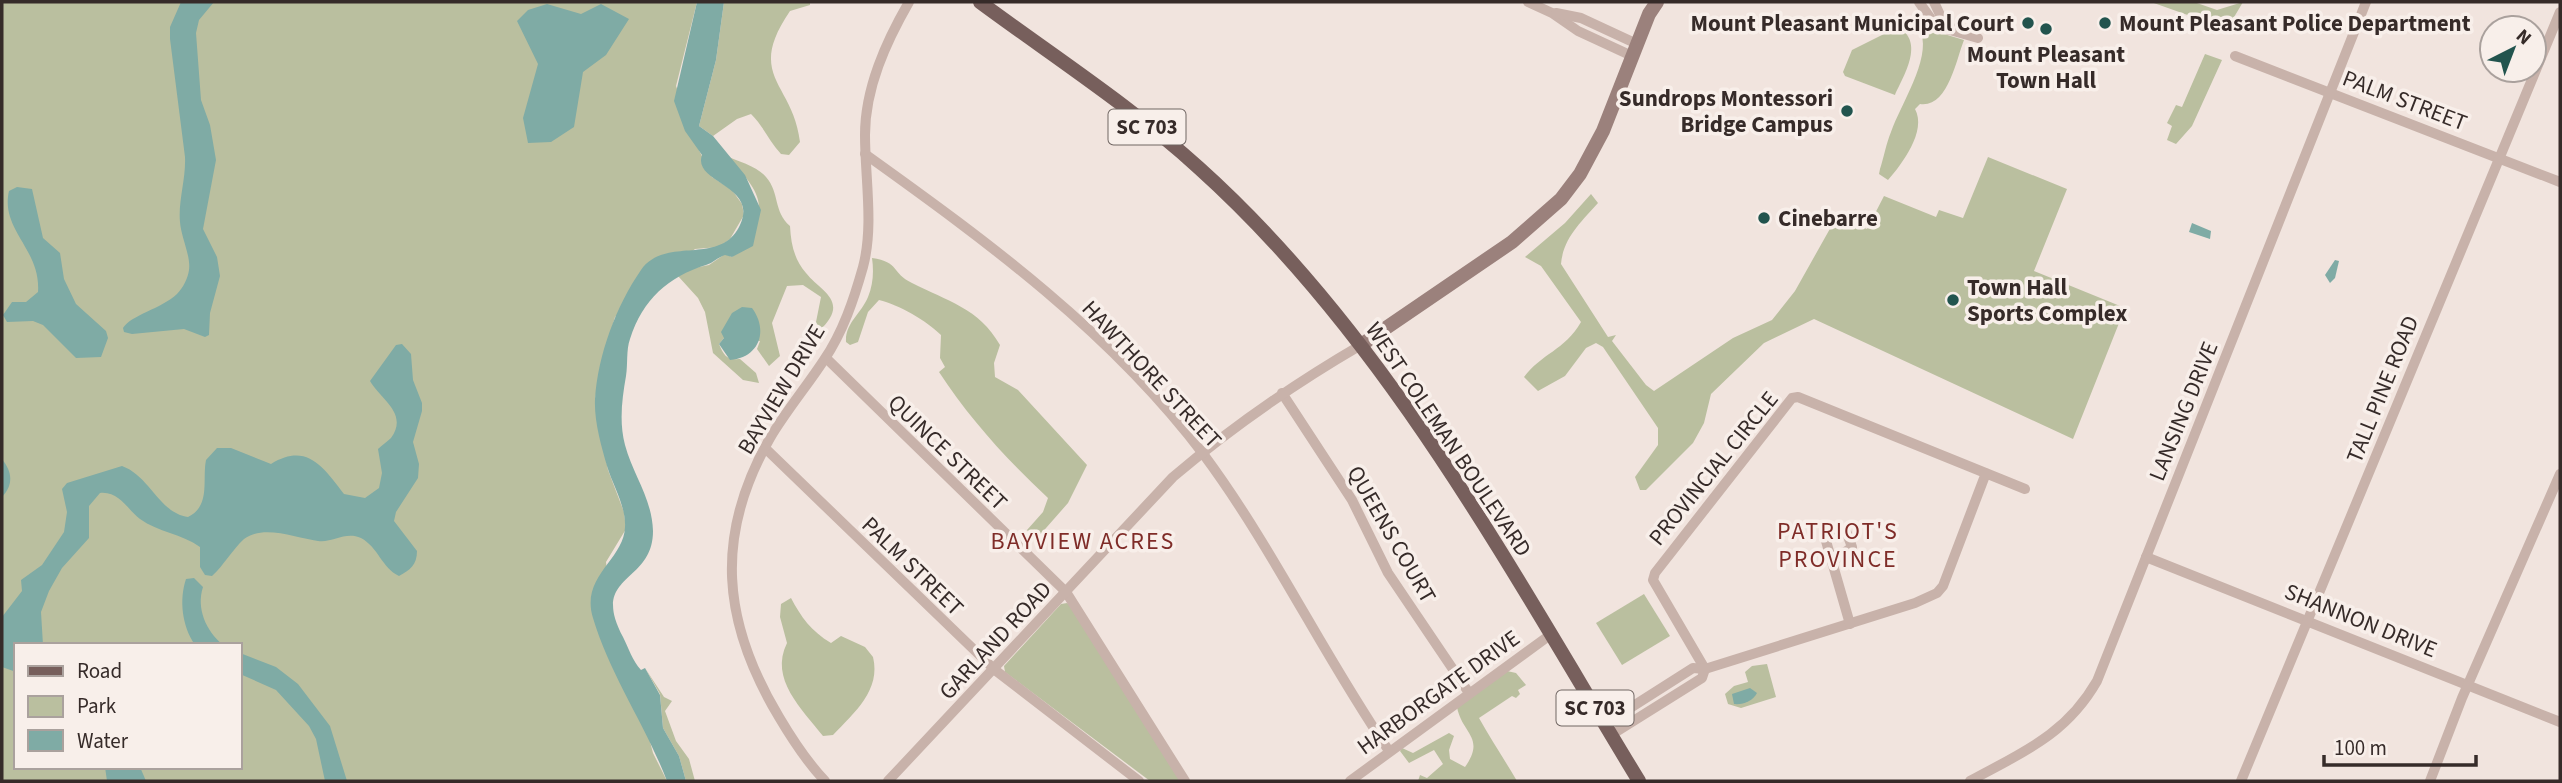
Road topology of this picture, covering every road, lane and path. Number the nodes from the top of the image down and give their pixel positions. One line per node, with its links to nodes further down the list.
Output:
1 (909, 2): 14 (street, BAYVIEW DRIVE)
2 (980, 2): 17 (main road, WEST COLEMAN BOULEVARD / SC 703)
3 (1528, 2): 11 (street)
4 (1657, 2): 11 (street)
5 (1919, 2): 9 (street)
6 (1934, 2): 9 (street)
7 (2366, 2): 13 (street, LANSING DRIVE)
8 (2560, 12): 15 (street, TALL PINE ROAD)
9 (1954, 29): 10 (street)
10 (1978, 38)
11 (1634, 50): 17 (street)
12 (2235, 56): 13 (street, PALM STREET)
13 (2330, 92): 15 (street, PALM STREET); 25 (street, LANSING DRIVE)
14 (865, 154): 18 (street, BAYVIEW DRIVE); 21 (street, HAWTHORE STREET)
15 (2500, 157): 16 (street, PALM STREET); 28 (street, TALL PINE ROAD)
16 (2560, 182)
17 (1361, 345): 19 (street, GARLAND ROAD); 30 (main road, WEST COLEMAN BOULEVARD / SC 703)
18 (826, 358): 20 (street, BAYVIEW DRIVE); 27 (street, QUINCE STREET)
19 (1282, 393): 21 (street, GARLAND ROAD); 34 (street, QUEENS COURT)
20 (765, 448): 32 (street, PALM STREET); 38 (street, BAYVIEW DRIVE)
21 (1202, 453): 27 (street, GARLAND ROAD); 37 (street, HAWTHORE STREET)
22 (1986, 473): 24 (street, PROVINCIAL CIRCLE); 29 (street); 31 (street, PROVINCIAL CIRCLE)
23 (2560, 474): 33 (street)
24 (2025, 489)
25 (2146, 557): 28 (street, SHANNON DRIVE); 44 (street, LANSING DRIVE)
26 (1832, 562): 29 (street)
27 (1066, 592): 32 (street, GARLAND ROAD); 41 (street, QUINCE STREET)
28 (2309, 621): 33 (street, SHANNON DRIVE); 45 (street, TALL PINE ROAD)
29 (1850, 624): 31 (street)
30 (1550, 635): 34 (street, HARBORGATE DRIVE); 36 (main road, WEST COLEMAN BOULEVARD / SC 703)
31 (1704, 669): 36 (street)
32 (995, 670): 39 (street, GARLAND ROAD); 40 (street, PALM STREET)
33 (2468, 684): 35 (street, SHANNON DRIVE); 46 (street)
34 (1469, 693): 37 (street, HARBORGATE DRIVE)
35 (2560, 722)
36 (1608, 729): 43 (main road, WEST COLEMAN BOULEVARD / SC 703)
37 (1389, 751): 42 (street, HARBORGATE DRIVE)
38 (825, 781)
39 (888, 781)
40 (1139, 781)
41 (1185, 781)
42 (1350, 781)
43 (1640, 781)
44 (1970, 781)
45 (2241, 781)
46 (2430, 781)

